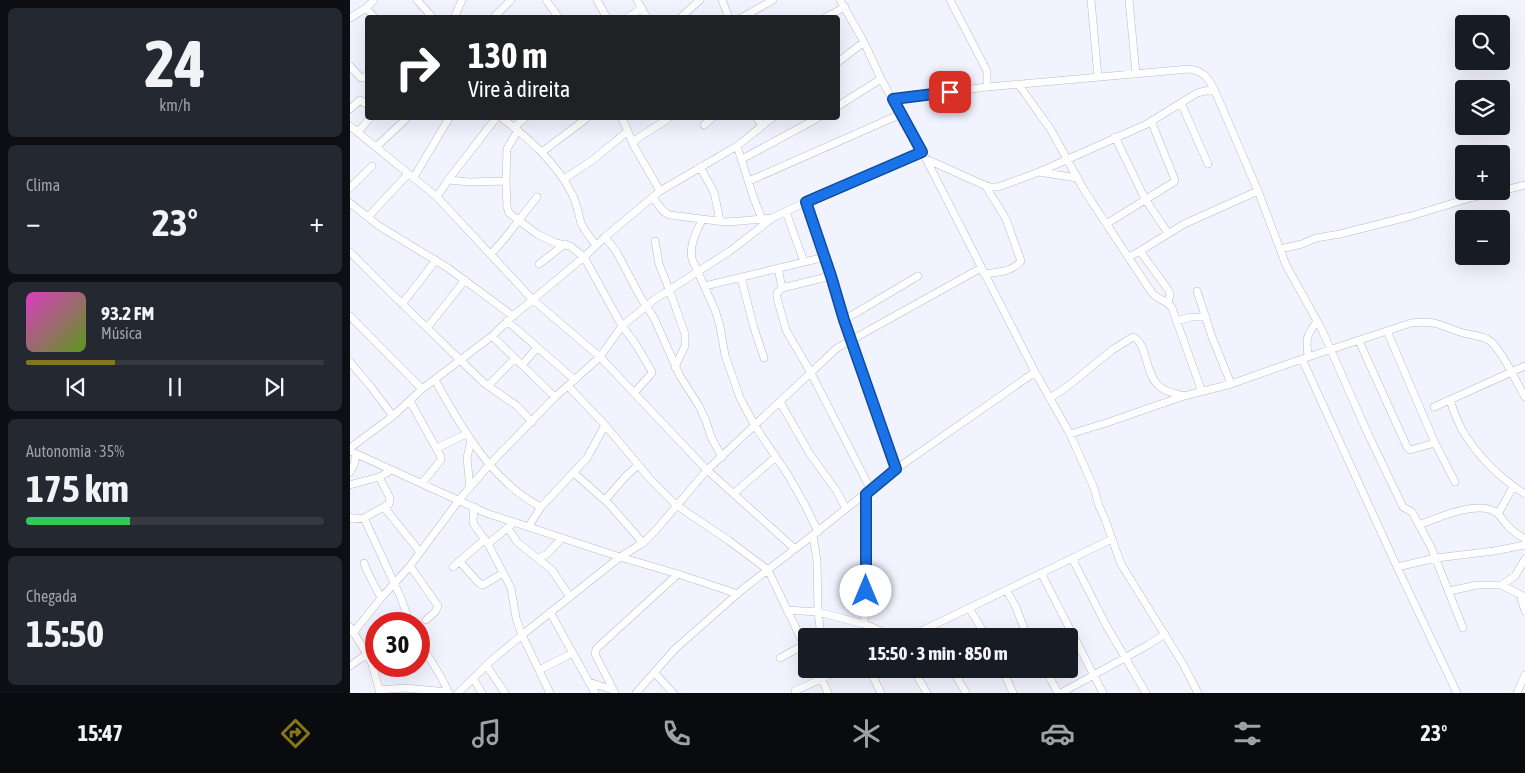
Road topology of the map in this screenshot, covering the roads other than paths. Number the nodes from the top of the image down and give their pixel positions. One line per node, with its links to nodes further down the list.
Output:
1 (374, 0): 15 (street)
2 (417, 0): 18 (street)
3 (462, 0): 19 (street)
4 (511, 0): 20 (street)
5 (546, 0): 21 (street)
6 (597, 0): 22 (street)
7 (637, 0): 16 (street)
8 (700, 0): 25 (street)
9 (722, 0): 26 (street)
10 (772, 0): 27 (street)
11 (950, 0): 38 (street)
12 (1090, 0): 35 (street)
13 (1129, 0): 33 (street)
14 (844, 2): 28 (street); 30 (street)
15 (366, 8): 17 (street); 29 (street)
16 (642, 8): 23 (street); 24 (street)
17 (372, 15)
18 (430, 15)
19 (455, 15)
20 (496, 15)
21 (557, 15)
22 (605, 15)
23 (632, 15)
24 (646, 15)
25 (683, 15)
26 (728, 15)
27 (746, 15)
28 (828, 15)
29 (350, 18)
30 (864, 42): 31 (street); 36 (street)
31 (840, 60)
32 (350, 66): 34 (street)
33 (1136, 74): 35 (street); 39 (street)
34 (365, 77)
35 (1098, 77): 37 (street)
36 (881, 78): 40 (street); 43 (street)
37 (1020, 85): 38 (street); 73 (street)
38 (987, 87): 40 (street)
39 (1214, 89): 42 (street); 89 (street)
40 (893, 99): 45 (street)
41 (365, 103): 44 (street)
42 (1180, 103): 59 (street); 74 (street)
43 (840, 105)
44 (350, 108)
45 (901, 114): 71 (street); 83 (street)
46 (368, 120): 65 (street)
47 (405, 120): 69 (street)
48 (448, 120): 78 (street)
49 (494, 120): 81 (street)
50 (505, 120): 63 (street)
51 (523, 120): 63 (street)
52 (584, 120): 70 (street)
53 (623, 120): 64 (street)
54 (666, 120): 67 (street)
55 (710, 120): 60 (street)
56 (758, 120): 62 (street)
57 (770, 120): 62 (street)
58 (814, 120): 72 (street)
59 (1151, 122): 66 (street); 93 (street)
60 (704, 125)
61 (350, 126): 65 (street)
62 (762, 126): 68 (street)
63 (516, 128): 70 (street); 82 (street)
64 (628, 131): 67 (street); 80 (street)
65 (358, 132): 69 (street)
66 (1115, 138): 73 (street); 93 (street)
67 (632, 142): 88 (street)
68 (737, 146): 72 (street); 76 (street)
69 (376, 147): 78 (street)
70 (542, 152): 80 (street)
71 (924, 156): 84 (street); 95 (street); 121 (street)
72 (742, 159): 83 (street)
73 (1066, 159): 77 (street); 79 (street)
74 (1208, 164)
75 (372, 166): 86 (street)
76 (700, 167): 88 (street); 103 (street)
77 (1039, 172): 79 (street); 84 (street)
78 (411, 176): 90 (street); 98 (street)
79 (1077, 178): 104 (street)
80 (564, 179): 109 (street)
81 (448, 180): 82 (street); 90 (street)
82 (506, 181): 102 (street)
83 (749, 181): 100 (street)
84 (984, 185): 121 (street)
85 (1525, 185): 87 (street)
86 (350, 188)
87 (1510, 189)
88 (660, 191): 92 (street)
89 (1258, 191): 105 (street); 110 (street)
90 (437, 197): 113 (street)
91 (536, 197): 102 (street)
92 (653, 197): 101 (street); 106 (street)
93 (1145, 199): 104 (street); 105 (street)
94 (1463, 200): 110 (street)
95 (806, 202): 97 (street); 115 (street)
96 (350, 203): 98 (street)
97 (786, 212): 99 (street); 118 (street)
98 (368, 218): 117 (street)
99 (774, 218): 100 (street); 122 (street)
100 (762, 219): 103 (street)
101 (702, 220): 103 (street); 122 (street)
102 (518, 221): 108 (street); 113 (street)
103 (720, 221)
104 (1106, 224): 116 (street)
105 (1168, 233): 111 (street)
106 (605, 237): 109 (street); 134 (street)
107 (655, 242): 129 (street)
108 (565, 244): 114 (street); 119 (street)
109 (596, 245): 114 (street)
110 (1280, 249): 140 (street)
111 (1140, 251): 116 (street); 132 (street)
112 (350, 252): 133 (street)
113 (491, 254): 131 (street)
114 (584, 257): 131 (street); 141 (street)
115 (825, 257): 118 (street); 123 (street)
116 (1129, 257): 132 (street)
117 (436, 260): 126 (street); 133 (street)
118 (804, 262): 120 (street)
119 (539, 264)
120 (778, 268): 125 (street); 128 (street)
121 (983, 271): 147 (street); 161 (street)
122 (698, 272): 127 (street); 129 (street)
123 (831, 276): 128 (street); 138 (street)
124 (918, 276): 138 (street)
125 (742, 278): 127 (street); 153 (street)
126 (464, 280): 137 (street); 142 (street)
127 (705, 286): 183 (street)
128 (782, 288): 163 (street)
129 (669, 289): 134 (street); 159 (street)
130 (1198, 291): 136 (street)
131 (532, 299): 137 (street); 151 (street)
132 (1168, 302): 139 (street)
133 (402, 304): 142 (street)
134 (646, 305): 141 (street); 159 (street)
135 (350, 316): 169 (street)
136 (1206, 317): 139 (street); 166 (street)
137 (510, 318): 146 (street); 149 (street)
138 (844, 320): 147 (street)
139 (1176, 320): 170 (street)
140 (1317, 321): 143 (street); 144 (street)
141 (622, 326): 151 (street); 171 (street)
142 (428, 328): 155 (street)
143 (1311, 329): 144 (street); 154 (street)
144 (1322, 330): 150 (street)
145 (1386, 331): 148 (street); 162 (street); 186 (street)
146 (492, 336): 152 (street); 155 (street)
147 (851, 339): 163 (street); 193 (street)
148 (1359, 341): 150 (street); 186 (street)
149 (537, 348): 157 (street); 165 (street)
150 (1331, 350): 154 (street); 218 (street)
151 (600, 357): 165 (street); 171 (street)
152 (515, 358): 157 (street); 167 (street)
153 (764, 358)
154 (1305, 358): 166 (street); 239 (street)
155 (461, 360): 164 (street); 167 (street)
156 (350, 362): 160 (street)
157 (522, 365): 173 (street)
158 (1525, 366): 162 (street)
159 (675, 367): 189 (street)
160 (353, 371): 180 (street)
161 (1035, 372): 175 (street); 193 (street)
162 (1511, 372): 174 (street); 176 (street)
163 (811, 373): 178 (street); 204 (street)
164 (435, 380): 169 (street); 185 (street)
165 (575, 380): 168 (street)
166 (1231, 384): 170 (street)
167 (488, 386): 181 (street)
168 (568, 386): 173 (street); 182 (street)
169 (422, 389): 177 (street)
170 (1202, 392): 172 (street)
171 (634, 393): 195 (street)
172 (1184, 396): 175 (street); 184 (street)
173 (555, 397): 181 (street)
174 (1525, 397)
175 (1050, 398): 184 (street)
176 (1450, 400): 179 (street); 202 (street)
177 (410, 401): 180 (street); 187 (street)
178 (780, 402): 183 (street); 213 (street)
179 (1434, 407)
180 (393, 416): 188 (street)
181 (532, 422): 191 (street)
182 (605, 425): 192 (street); 197 (street)
183 (755, 426): 189 (street); 190 (street)
184 (1070, 434): 223 (street)
185 (468, 437): 187 (street); 191 (street); 203 (street)
186 (1435, 443): 199 (street)
187 (437, 448): 200 (street)
188 (352, 451): 194 (street); 196 (street)
189 (722, 457): 195 (street)
190 (776, 457): 205 (street); 221 (street)
191 (490, 464): 203 (street); 211 (street)
192 (638, 465): 208 (street); 209 (street)
193 (896, 469): 204 (street)
194 (392, 470): 198 (street); 200 (street)
195 (707, 470): 205 (street); 209 (street)
196 (350, 472)
197 (574, 473): 208 (street); 211 (street)
198 (379, 477): 201 (street); 210 (street)
199 (1455, 482)
200 (422, 483): 207 (street)
201 (350, 485)
202 (1513, 487): 206 (street); 214 (street)
203 (470, 488): 207 (street)
204 (868, 492): 213 (street); 260 (street)
205 (734, 493): 228 (street)
206 (1525, 494)
207 (459, 500): 212 (street); 229 (street)
208 (605, 500): 226 (street)
209 (676, 505): 226 (street); 240 (street)
210 (384, 507): 216 (street); 229 (street)
211 (541, 507): 219 (street)
212 (474, 508): 217 (street); 225 (street)
213 (846, 509): 221 (street)
214 (1498, 514): 218 (street); 224 (street)
215 (350, 517): 216 (street)
216 (364, 518): 245 (street)
217 (516, 522): 219 (street); 220 (street)
218 (1419, 525): 233 (street)
219 (529, 526): 222 (street)
220 (508, 528): 225 (street); 231 (street)
221 (816, 534): 228 (street); 258 (street)
222 (562, 538): 230 (street); 231 (street)
223 (1112, 539): 232 (street); 270 (street)
224 (1525, 539)
225 (487, 542): 235 (street); 241 (street)
226 (643, 543): 230 (street)
227 (1525, 545): 233 (street)
228 (795, 550): 240 (street)
229 (420, 552): 237 (street)
230 (620, 557): 243 (street); 251 (street)
231 (539, 558): 251 (street)
232 (1072, 558): 242 (street); 275 (street)
233 (1436, 558): 239 (street); 248 (street)
234 (1525, 559): 244 (street)
235 (459, 561): 238 (street); 241 (street)
236 (364, 563): 252 (street)
237 (410, 566): 245 (street); 259 (street)
238 (453, 567)
239 (1397, 567): 313 (street)
240 (768, 570): 249 (street); 254 (street)
241 (503, 573): 269 (street)
242 (1041, 573): 247 (street); 284 (street)
243 (678, 574): 249 (street); 281 (street)
244 (1516, 576): 246 (street); 250 (street)
245 (395, 584): 252 (street); 256 (street)
246 (1501, 585): 248 (street); 250 (street)
247 (1006, 590): 253 (street); 265 (street)
248 (1449, 591): 266 (street)
249 (738, 594): 282 (street)
250 (1520, 595): 255 (street)
251 (570, 596): 257 (street)
252 (381, 598): 267 (street)
253 (969, 608): 261 (street); 264 (street)
254 (787, 610): 258 (street); 268 (street)
255 (1525, 611)
256 (406, 612)
257 (550, 612): 269 (street); 273 (street)
258 (818, 612): 260 (street); 262 (street)
259 (430, 616)
260 (864, 624): 263 (street)
261 (932, 627)
262 (820, 628)
263 (874, 628)
264 (981, 628)
265 (1025, 628)
266 (1464, 628)
267 (352, 630): 271 (street)
268 (798, 633)
269 (522, 634): 278 (street); 280 (street)
270 (1165, 634): 275 (street); 312 (street)
271 (365, 650)
272 (798, 650): 277 (street)
273 (573, 653): 280 (street); 293 (street)
274 (365, 656): 279 (street)
275 (1126, 657): 284 (street); 311 (street)
276 (430, 658): 297 (street)
277 (780, 658)
278 (486, 665): 286 (street); 300 (street)
279 (350, 666)
280 (539, 670): 301 (street)
281 (603, 670): 293 (street); 294 (street)
282 (654, 672): 302 (street); 303 (street)
283 (1525, 674): 314 (street)
284 (1094, 675): 309 (street); 310 (street)
285 (376, 677): 296 (street)
286 (473, 678): 298 (street); 299 (street)
287 (821, 678): 295 (street); 304 (street)
288 (874, 678): 305 (street)
289 (918, 678): 306 (street)
290 (957, 678): 307 (street)
291 (1006, 678): 308 (street)
292 (1050, 678): 309 (street)
293 (597, 691): 294 (street)
294 (614, 691)
295 (795, 691)
296 (380, 692): 297 (street)
297 (448, 693)
298 (458, 693)
299 (482, 693)
300 (505, 693)
301 (550, 693)
302 (636, 693)
303 (673, 693)
304 (828, 693)
305 (881, 693)
306 (926, 693)
307 (966, 693)
308 (1013, 693)
309 (1059, 693)
310 (1102, 693)
311 (1146, 693)
312 (1198, 693)
313 (1457, 693)
314 (1517, 693)

